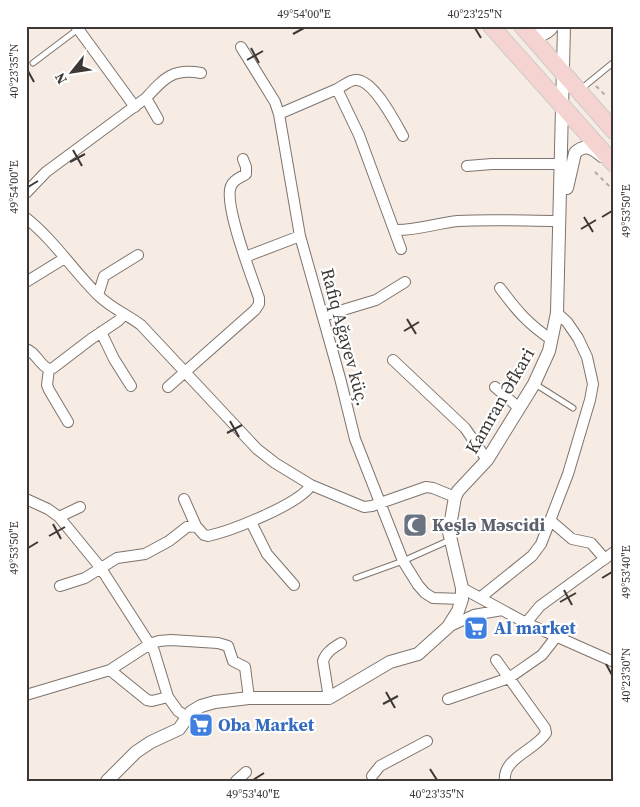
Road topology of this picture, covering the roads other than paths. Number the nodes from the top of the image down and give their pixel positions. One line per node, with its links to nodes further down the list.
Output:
1 (491, 26): 14 (main road)
2 (522, 26): 3 (street); 9 (main road)
3 (553, 26)
4 (564, 26): 9 (street, Kamran Əfkari)
5 (77, 28): 8 (lane); 15 (street)
6 (241, 47): 16 (street, Rafiq Ağayev küç.)
7 (614, 62): 12 (lane)
8 (33, 63)
9 (563, 73): 12 (main road); 14 (street, Kamran Əfkari)
10 (201, 74): 13 (street)
11 (338, 89): 16 (street); 19 (street); 28 (street)
12 (579, 91): 18 (main road)
13 (146, 98): 15 (street); 17 (street)
14 (562, 106): 21 (street, Kamran Əfkari); 22 (main road)
15 (135, 107): 24 (street)
16 (279, 114): 29 (street, Rafiq Ağayev küç.)
17 (158, 119)
18 (614, 131)
19 (403, 136)
20 (243, 159): 32 (street)
21 (561, 164): 23 (street); 25 (street, Kamran Əfkari)
22 (614, 165): 25 (street)
23 (467, 166)
24 (26, 192)
25 (559, 206): 27 (street, Kamran Əfkari)
26 (26, 218): 33 (street)
27 (559, 221): 28 (street); 38 (street, Kamran Əfkari)
28 (394, 230): 30 (street)
29 (300, 236): 32 (street); 40 (street, Rafiq Ağayev küç.)
30 (401, 249)
31 (138, 254): 37 (street)
32 (245, 257): 46 (street)
33 (65, 258): 34 (street); 37 (street)
34 (26, 282)
35 (405, 282): 40 (street)
36 (500, 288): 42 (street)
37 (98, 295): 39 (street)
38 (557, 313): 42 (street, Kamran Əfkari); 62 (street)
39 (124, 314): 41 (street); 46 (street)
40 (323, 316): 59 (street, Rafiq Ağayev küç.)
41 (101, 332): 45 (street); 48 (street)
42 (552, 340): 47 (street, Kamran Əfkari)
43 (26, 349): 45 (street)
44 (393, 360): 54 (street)
45 (49, 369): 53 (street)
46 (185, 372): 49 (street); 55 (street)
47 (534, 384): 51 (street, Kamran Əfkari); 52 (lane)
48 (130, 386)
49 (168, 387)
50 (495, 387): 51 (street)
51 (519, 408): 54 (street, Kamran Əfkari)
52 (572, 408)
53 (68, 422)
54 (487, 460): 56 (street, Kamran Əfkari)
55 (311, 485): 59 (street); 63 (street)
56 (455, 497): 59 (street); 65 (street)
57 (26, 499): 61 (street)
58 (184, 499): 64 (street)
59 (380, 503): 68 (street, Rafiq Ağayev küç.)
60 (80, 507): 61 (street)
61 (59, 518): 69 (street)
62 (551, 521): 67 (street); 74 (street)
63 (251, 522): 64 (street); 71 (street)
64 (196, 526): 69 (street)
65 (450, 540): 68 (lane); 73 (street)
66 (614, 552): 67 (street)
67 (605, 559): 76 (street)
68 (403, 561): 70 (lane); 73 (street, Rafiq Ağayev küç.)
69 (100, 567): 72 (street); 80 (street)
70 (356, 578)
71 (294, 585)
72 (60, 586)
73 (462, 593): 74 (street); 77 (street)
74 (480, 597): 75 (street)
75 (502, 610): 76 (street); 77 (street)
76 (526, 623): 78 (street)
77 (448, 627): 88 (street)
78 (556, 637): 82 (street); 84 (street)
79 (341, 643): 88 (street)
80 (150, 644): 83 (street); 86 (street); 87 (street)
81 (496, 660): 84 (street)
82 (614, 662)
83 (110, 670): 85 (street); 86 (street)
84 (510, 678): 89 (street); 97 (street)
85 (26, 695)
86 (168, 697): 90 (street)
87 (249, 698): 88 (street); 90 (street)
88 (328, 698)
89 (448, 699)
90 (187, 717): 94 (street)
91 (427, 741): 93 (street)
92 (246, 772): 95 (street)
93 (374, 779): 96 (street)
94 (107, 781)
95 (236, 781)
96 (361, 781)
97 (504, 781)

